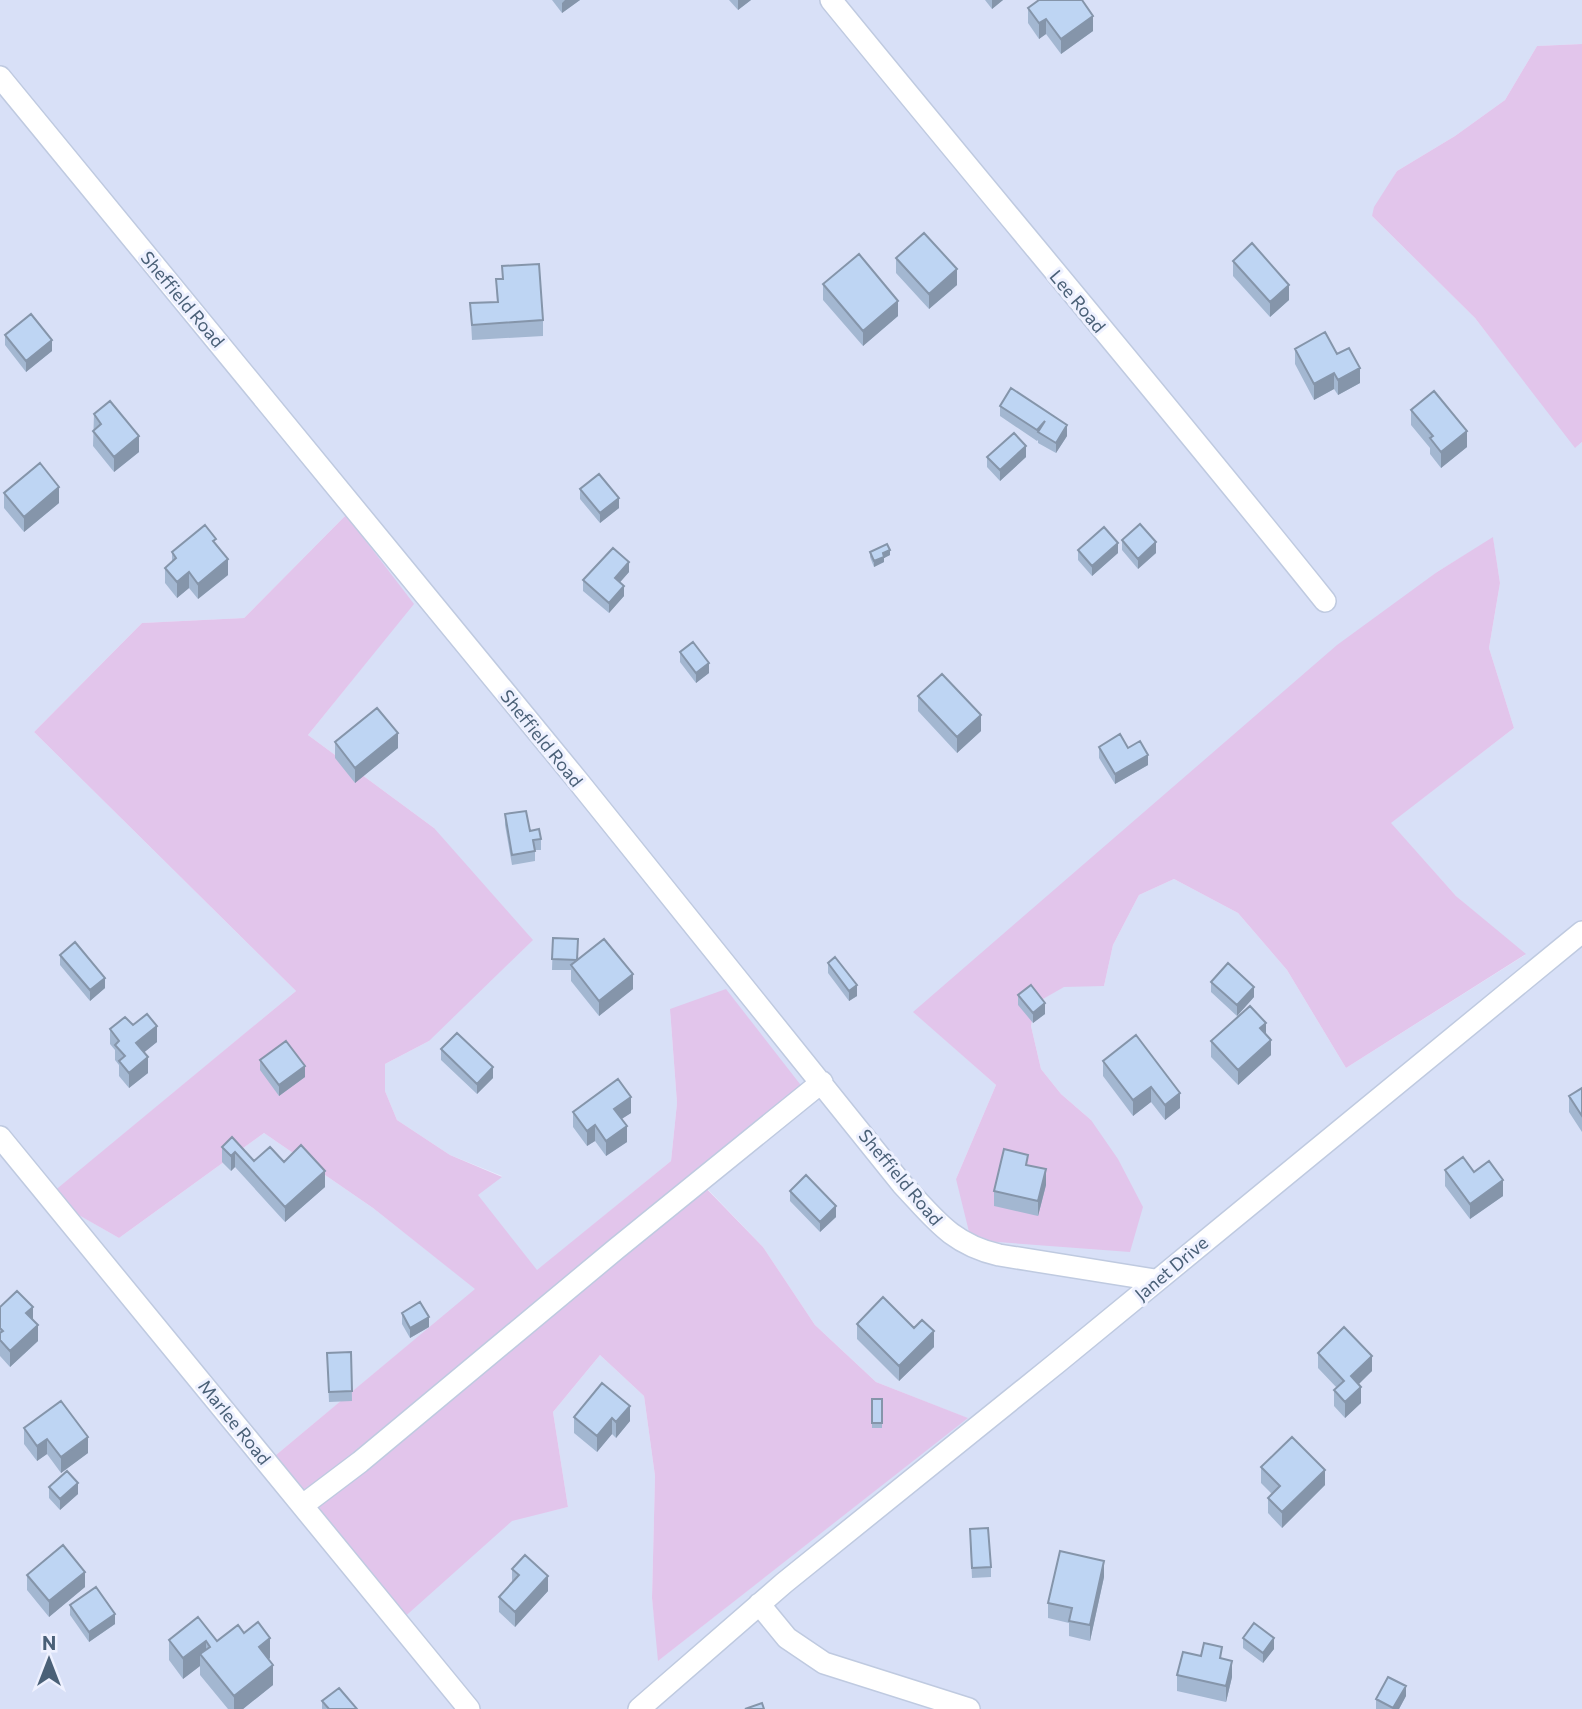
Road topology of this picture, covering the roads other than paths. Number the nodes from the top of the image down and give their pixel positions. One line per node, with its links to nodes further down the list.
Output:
1 (831, 0): 3 (street, Lee Road)
2 (0, 77): 5 (street, Sheffield Road)
3 (1325, 601)
4 (1582, 932): 7 (street, Janet Drive)
5 (822, 1082): 7 (street, Sheffield Road); 8 (street)
6 (0, 1137): 8 (street, Marlee Road)
7 (1155, 1280): 9 (street, Janet Drive)
8 (303, 1505): 10 (street, Marlee Road)
9 (760, 1604): 11 (street); 12 (street)
10 (469, 1709)
11 (639, 1709)
12 (969, 1709)

